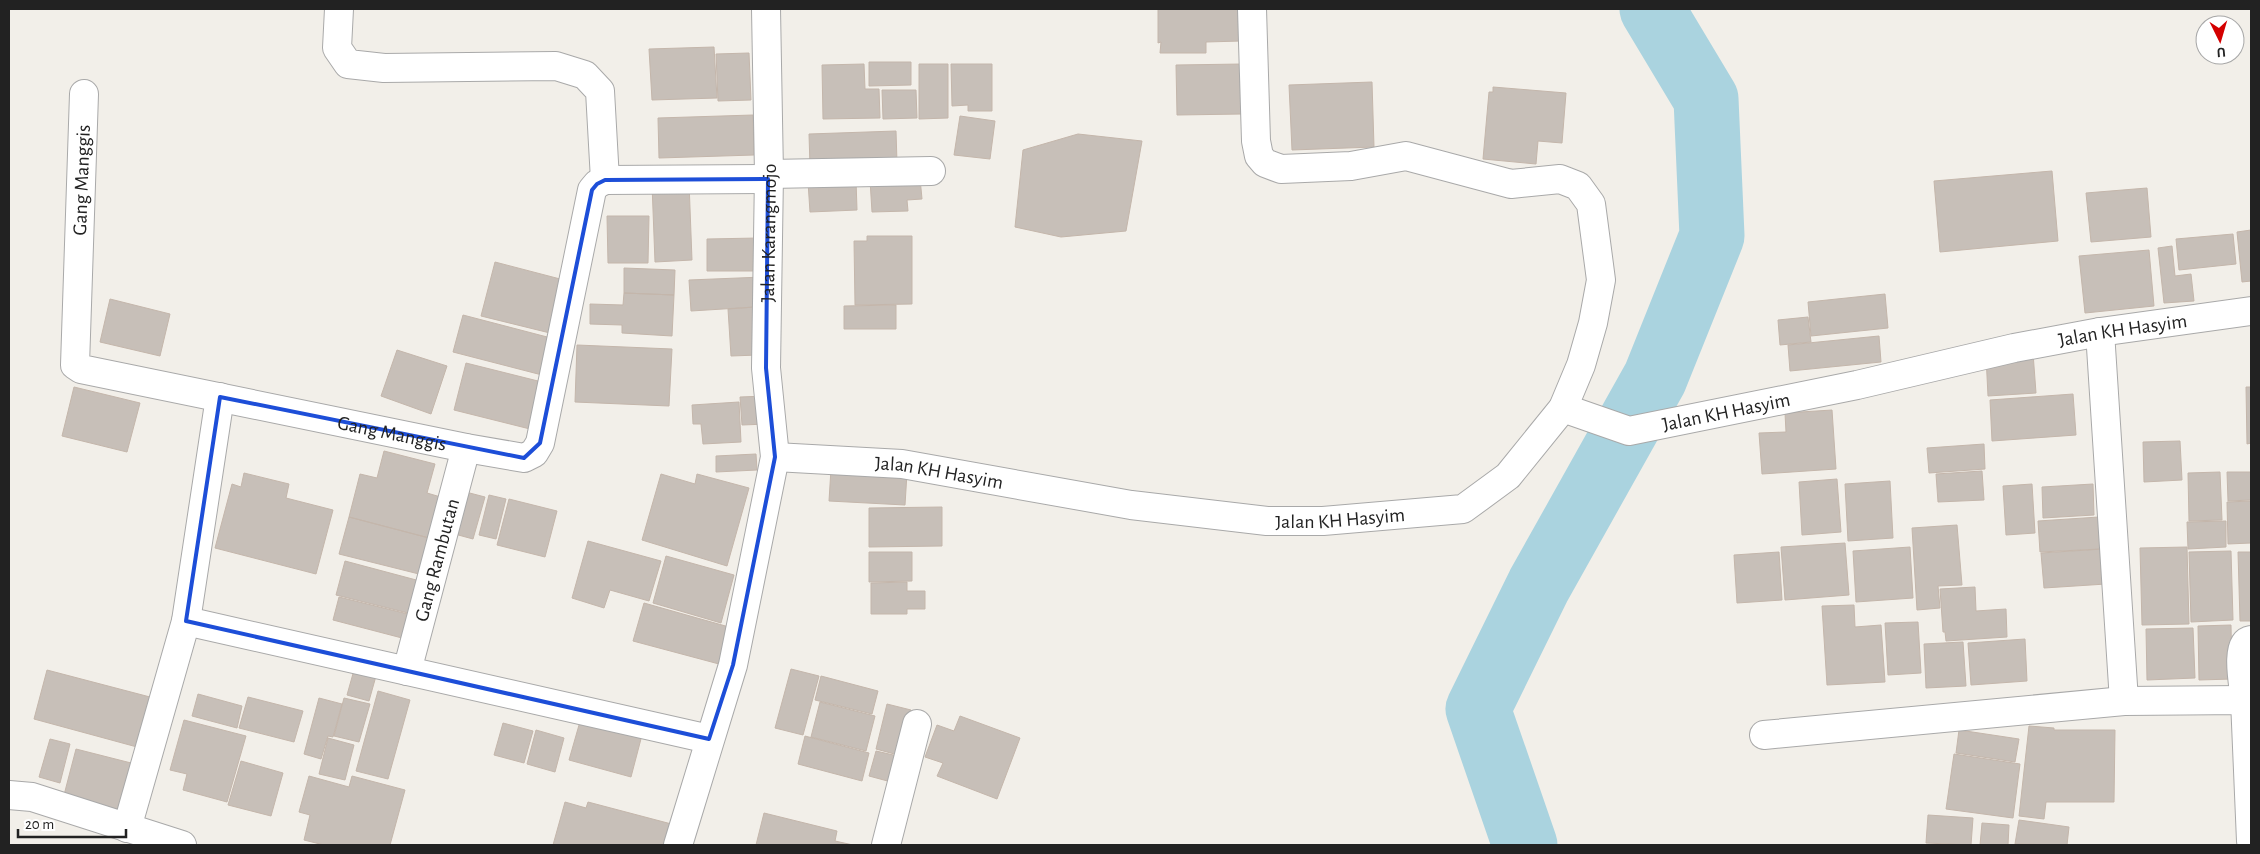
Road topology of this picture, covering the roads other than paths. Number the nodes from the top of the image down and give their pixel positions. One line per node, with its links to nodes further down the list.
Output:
1 (339, 9): 7 (street)
2 (766, 9): 6 (street, Jalan Karangmojo)
3 (1252, 9): 11 (street)
4 (84, 94): 10 (street, Gang Manggis)
5 (931, 171): 6 (street)
6 (769, 177): 7 (street); 13 (street, Jalan Karangmojo)
7 (605, 180): 12 (street, Gang Manggis)
8 (2251, 311): 9 (street, Jalan KH Hasyim)
9 (2100, 332): 11 (street, Jalan KH Hasyim); 18 (street)
10 (220, 397): 12 (street, Gang Manggis); 14 (street)
11 (1568, 410): 13 (street, Jalan KH Hasyim)
12 (466, 448): 16 (street, Gang Rambutan)
13 (775, 457): 21 (street)
14 (186, 621): 16 (street); 23 (street)
15 (2251, 640): 17 (street)
16 (407, 671): 21 (street)
17 (2245, 700): 18 (street); 24 (street)
18 (2124, 701): 20 (street)
19 (916, 724): 27 (street)
20 (1764, 735)
21 (709, 740): 26 (street)
22 (9, 795): 23 (street)
23 (127, 828): 25 (street)
24 (2251, 841)
25 (182, 845)
26 (678, 845)
27 (886, 845)

